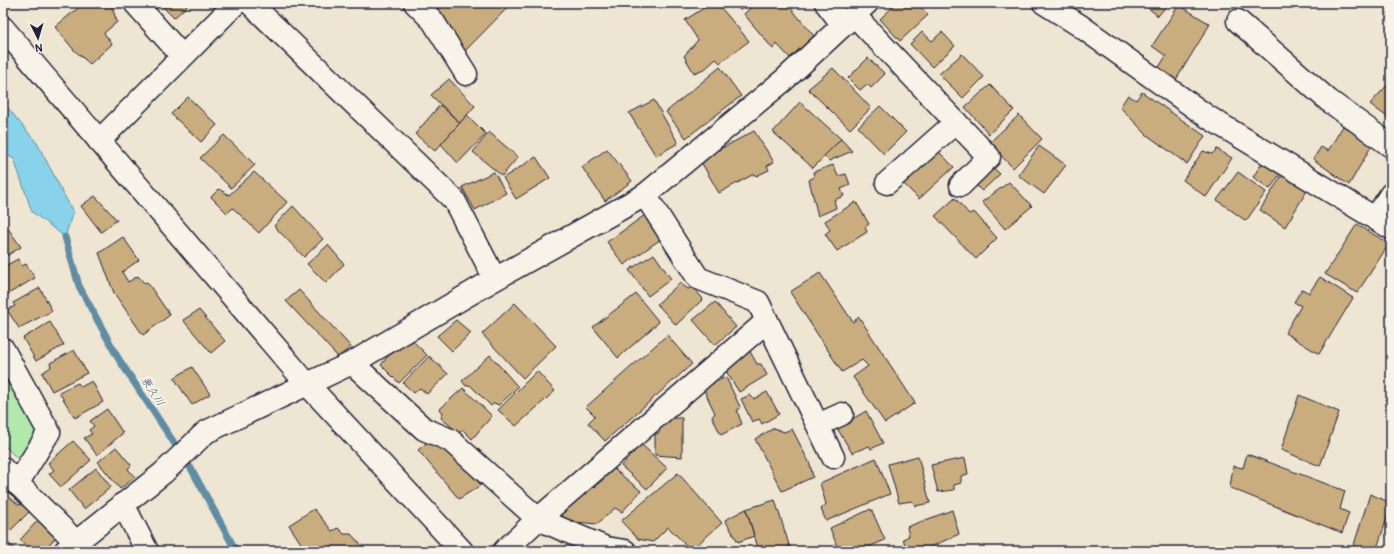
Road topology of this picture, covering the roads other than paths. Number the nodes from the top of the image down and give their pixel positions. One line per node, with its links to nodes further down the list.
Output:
1 (135, 3): 10 (street)
2 (236, 3): 10 (street)
3 (250, 3): 20 (street)
4 (415, 3): 11 (street)
5 (826, 3): 7 (street)
6 (1044, 3): 19 (street)
7 (854, 14): 12 (street); 18 (street)
8 (1238, 21): 14 (street)
9 (3, 28): 13 (street)
10 (182, 56): 13 (street)
11 (466, 74)
12 (956, 122): 15 (street); 16 (street)
13 (99, 141): 24 (street)
14 (1391, 146)
15 (887, 183)
16 (962, 185)
17 (1391, 194): 19 (street)
18 (645, 195): 20 (street); 21 (street)
19 (1384, 222)
20 (495, 279): 23 (street)
21 (767, 321): 26 (street); 30 (street)
22 (3, 349): 28 (street)
23 (352, 363): 24 (street); 30 (street)
24 (307, 384): 29 (street); 33 (street)
25 (842, 414): 26 (street)
26 (818, 425): 27 (street)
27 (833, 457)
28 (10, 477): 31 (street)
29 (123, 504): 31 (street); 32 (street)
30 (538, 519): 34 (street); 35 (street)
31 (70, 546)
32 (147, 551)
33 (462, 551)
34 (504, 551)
35 (625, 551)

